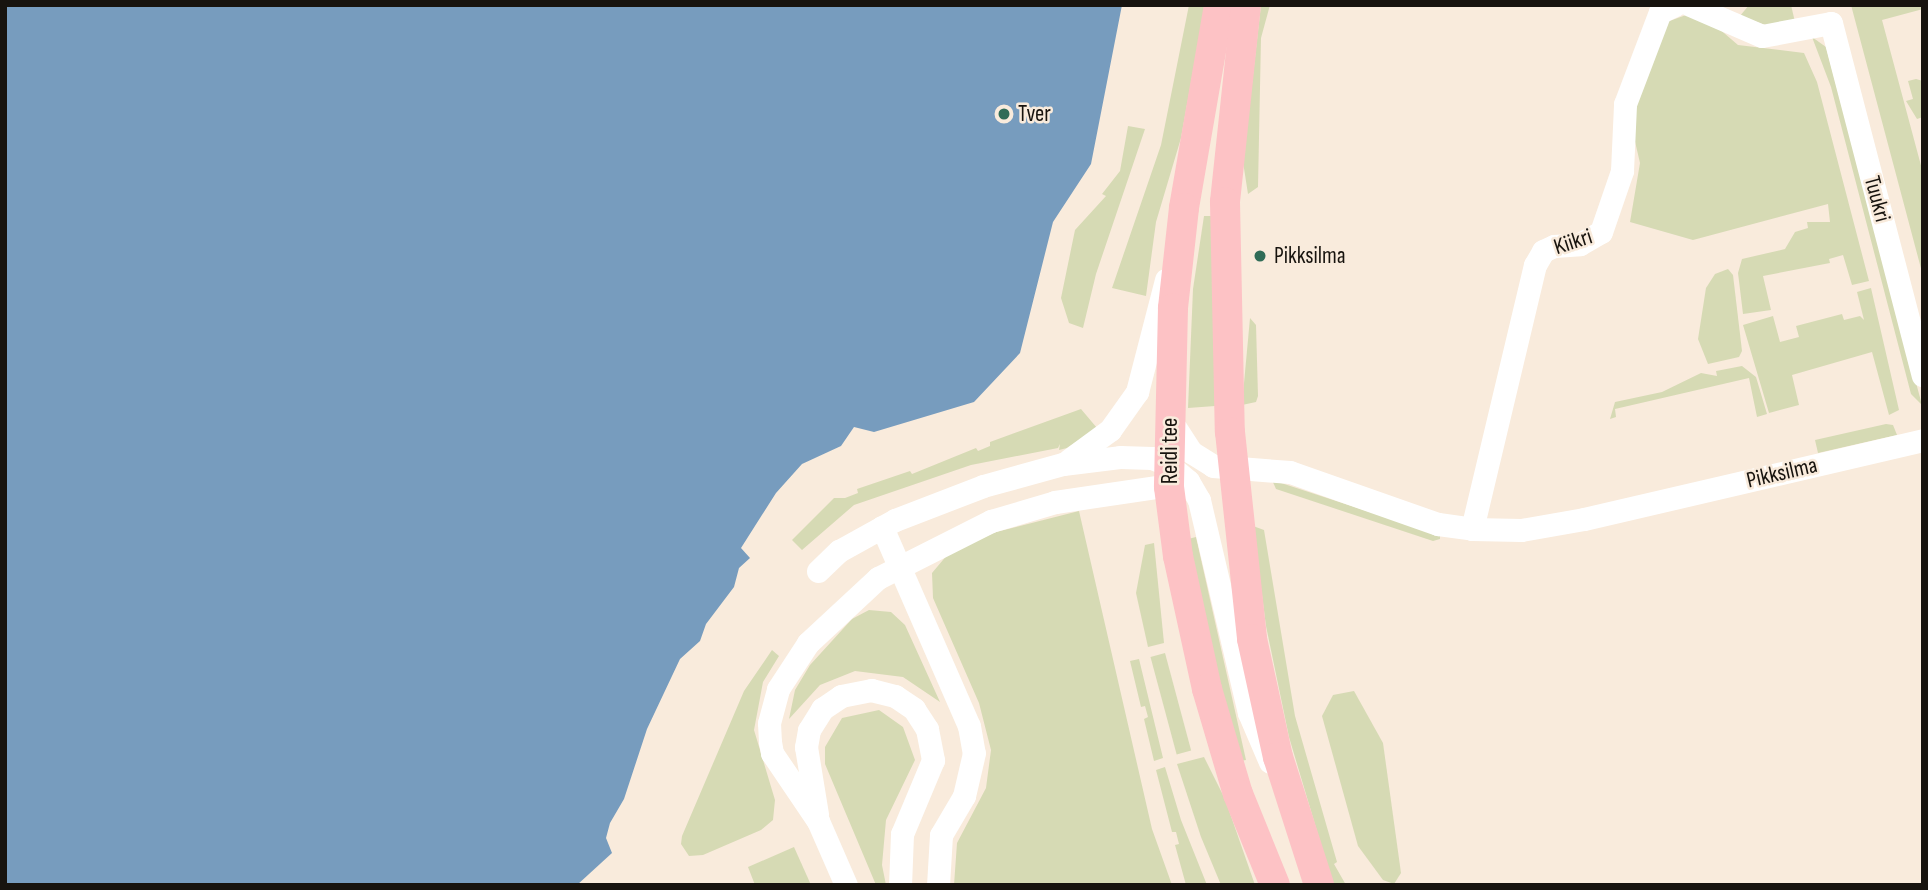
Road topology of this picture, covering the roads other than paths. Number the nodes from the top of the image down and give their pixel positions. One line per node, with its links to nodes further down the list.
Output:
1 (1219, 5): 5 (main road, Reidi tee)
2 (1246, 5): 10 (main road)
3 (1675, 5): 13 (street, Kiikri)
4 (1690, 5): 6 (street, Tuukri)
5 (1184, 208): 7 (main road, Reidi tee); 9 (street)
6 (1923, 375)
7 (1171, 421): 10 (street); 11 (main road, Reidi tee)
8 (1923, 440): 13 (street, Pikksilma)
9 (1063, 464): 11 (street); 12 (street)
10 (1223, 467): 11 (street); 13 (street, Pikksilma); 17 (main road)
11 (1175, 478): 14 (street); 17 (street); 21 (main road, Reidi tee)
12 (882, 527): 14 (street); 15 (street)
13 (1472, 529)
14 (898, 566): 16 (street); 20 (street)
15 (818, 571)
16 (818, 821): 18 (street); 19 (street)
17 (1314, 872)
18 (846, 885)
19 (900, 885)
20 (938, 885)
21 (1275, 885)

